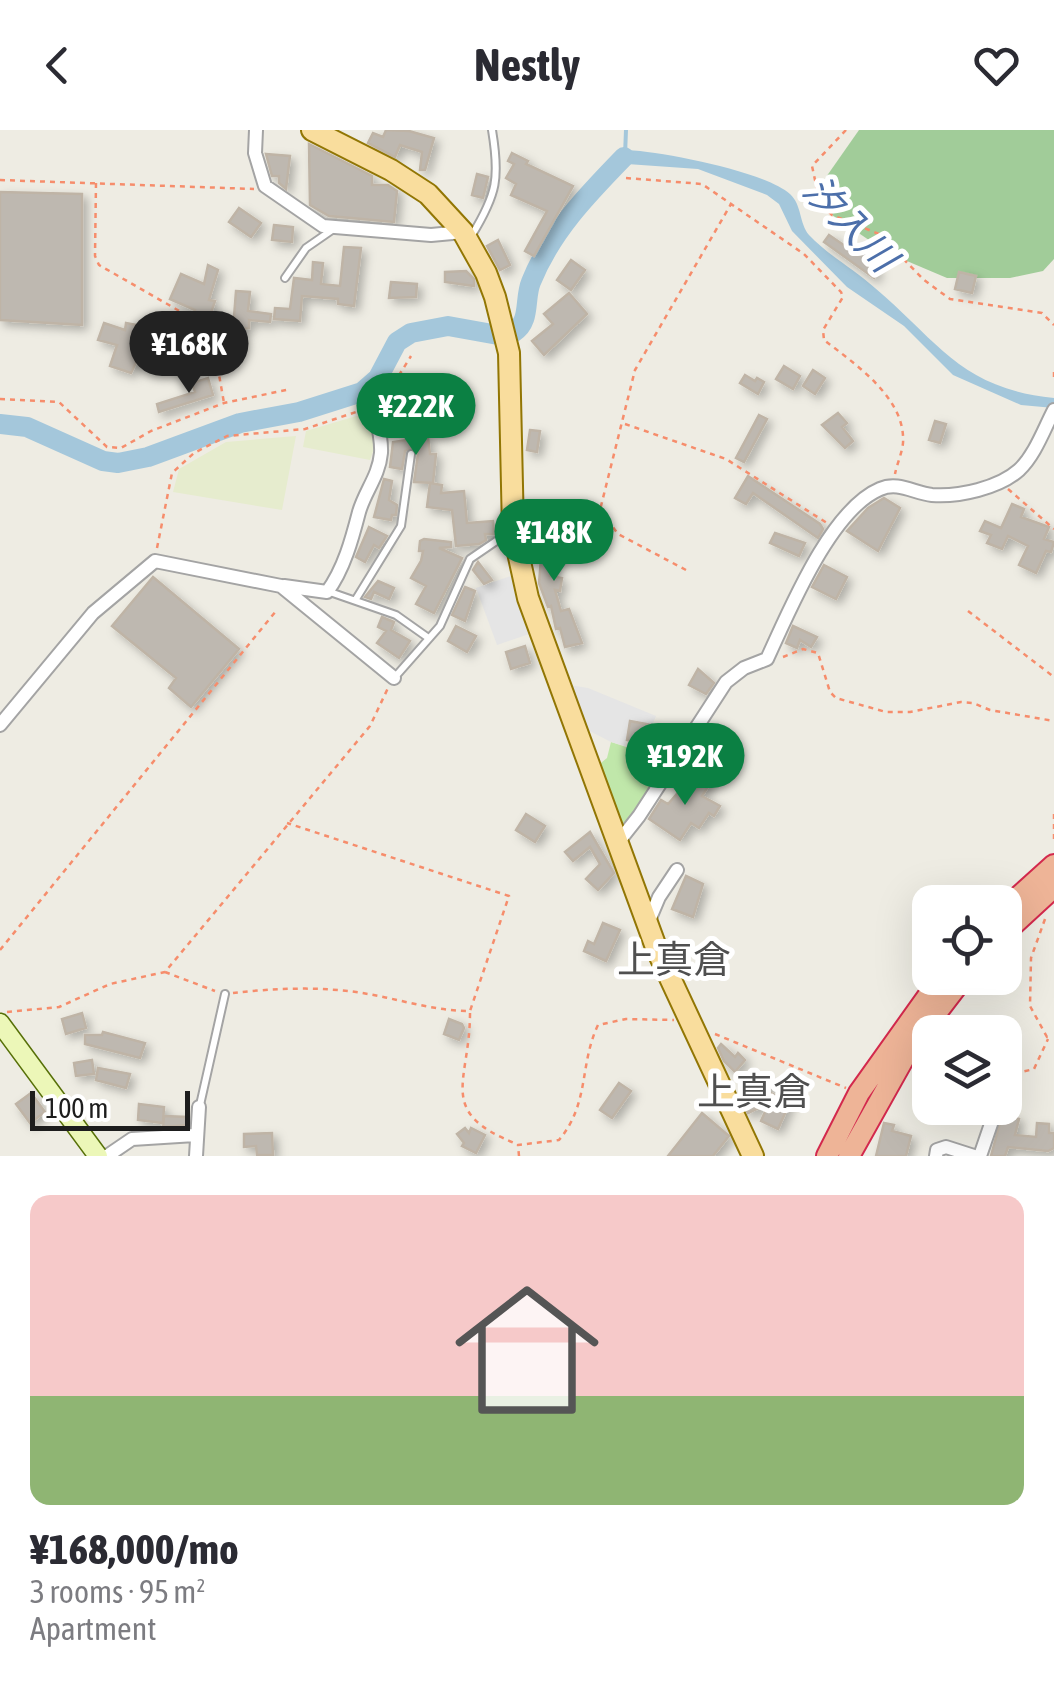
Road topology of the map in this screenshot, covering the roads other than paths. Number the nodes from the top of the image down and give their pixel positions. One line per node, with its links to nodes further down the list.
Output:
1 (256, 130): 4 (street)
2 (312, 130): 5 (main road)
3 (492, 130): 5 (lane)
4 (334, 228): 5 (street); 6 (lane)
5 (466, 236): 10 (main road)
6 (284, 278)
7 (374, 406): 12 (street)
8 (1053, 413): 17 (street)
9 (411, 454): 13 (lane)
10 (513, 530): 14 (lane); 17 (main road)
11 (281, 586): 12 (street); 15 (street); 16 (street)
12 (327, 592): 13 (lane)
13 (356, 599): 14 (lane)
14 (427, 638): 15 (lane)
15 (394, 678)
16 (0, 725)
17 (616, 844): 23 (main road)
18 (1054, 865): 21 (highway)
19 (678, 870): 23 (street)
20 (1054, 887): 22 (highway)
21 (1022, 894)
22 (1022, 916)
23 (647, 926): 34 (main road)
24 (225, 994): 28 (lane)
25 (929, 995): 35 (highway)
26 (949, 995): 36 (highway)
27 (0, 1024): 31 (main road)
28 (199, 1108): 30 (street)
29 (990, 1125): 38 (street)
30 (196, 1135): 32 (street); 33 (street)
31 (98, 1156)
32 (107, 1156)
33 (196, 1156)
34 (753, 1156)
35 (827, 1156)
36 (849, 1156)
37 (936, 1156): 38 (street)
38 (977, 1156)

